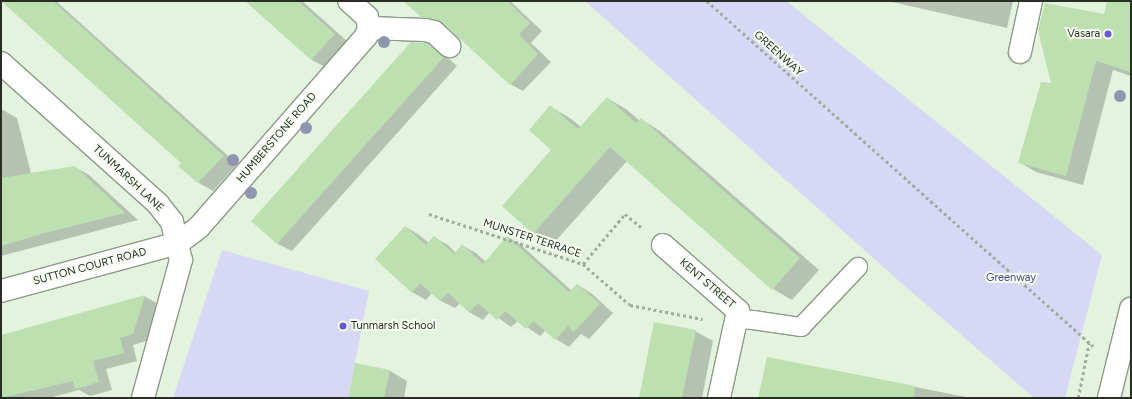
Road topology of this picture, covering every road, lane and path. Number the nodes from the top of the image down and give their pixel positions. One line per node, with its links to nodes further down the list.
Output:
1 (349, 1): 4 (street)
2 (707, 1): 18 (path, GREENWAY)
3 (1031, 1): 6 (street)
4 (369, 28): 5 (street); 9 (street, HUMBERSTONE ROAD)
5 (449, 46)
6 (1020, 52)
7 (1, 63): 9 (street, TUNMARSH LANE)
8 (429, 214): 11 (path, MUNSTER TERRACE)
9 (178, 243): 13 (street, SUTTON COURT ROAD); 16 (street, TUNMARSH LANE)
10 (663, 245): 11 (path); 15 (street, KENT STREET)
11 (583, 264): 15 (path, MUNSTER TERRACE)
12 (858, 267): 15 (lane)
13 (1, 291)
14 (1131, 309): 19 (street)
15 (736, 322): 17 (street, KENT STREET)
16 (144, 398)
17 (719, 398)
18 (1078, 398)
19 (1109, 398)

